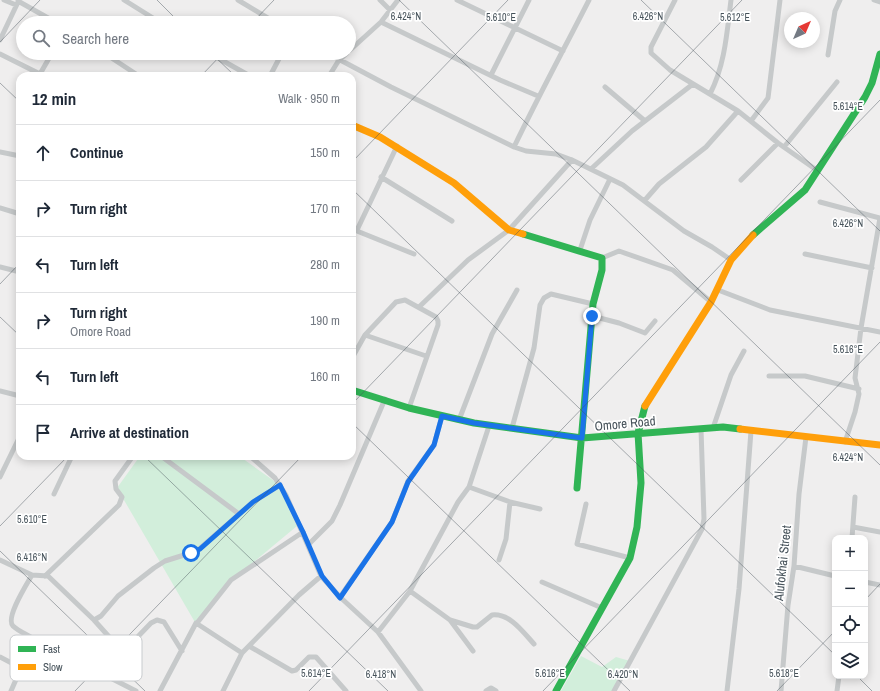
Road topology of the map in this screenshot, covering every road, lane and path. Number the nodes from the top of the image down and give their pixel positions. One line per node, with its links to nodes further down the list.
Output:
1 (4, 0): 14 (street)
2 (124, 0): 18 (street)
3 (238, 0): 19 (street)
4 (380, 0): 16 (street)
5 (398, 0): 16 (street)
6 (457, 0): 21 (street)
7 (529, 0): 21 (street)
8 (675, 0): 41 (street)
9 (731, 0): 43 (street)
10 (780, 0): 47 (street)
11 (840, 0): 27 (street)
12 (874, 0): 15 (street)
13 (587, 1): 24 (street)
14 (18, 2): 17 (street); 22 (street)
15 (880, 2)
16 (390, 10): 20 (street)
17 (44, 16)
18 (150, 16)
19 (264, 16)
20 (381, 22): 23 (street); 39 (street)
21 (514, 27): 24 (street); 39 (street)
22 (0, 40)
23 (356, 45)
24 (563, 51): 44 (street)
25 (0, 54): 33 (street)
26 (880, 54): 57 (street)
27 (828, 55)
28 (49, 60): 34 (street)
29 (115, 60): 35 (street)
30 (221, 60): 36 (street)
31 (278, 60): 37 (street)
32 (339, 60): 38 (street); 51 (street)
33 (36, 72)
34 (43, 72)
35 (133, 72)
36 (243, 72)
37 (272, 72)
38 (332, 72)
39 (491, 75): 44 (street)
40 (837, 82): 52 (street)
41 (693, 84): 43 (street); 46 (street)
42 (605, 86): 46 (street)
43 (710, 94): 45 (street)
44 (538, 96): 51 (street)
45 (738, 111): 47 (street); 61 (street)
46 (645, 121): 56 (street)
47 (751, 121): 49 (street)
48 (356, 127): 50 (street)
49 (778, 143): 52 (street); 60 (street)
50 (397, 146): 58 (street); 68 (street)
51 (514, 147): 55 (street)
52 (784, 147): 57 (street)
53 (0, 152): 54 (street)
54 (16, 155)
55 (572, 160): 56 (street); 68 (street)
56 (590, 168): 59 (street)
57 (818, 171): 74 (street)
58 (381, 177): 66 (street); 67 (street)
59 (610, 179): 61 (street); 70 (street)
60 (741, 180)
61 (645, 200): 74 (street)
62 (820, 202): 65 (street)
63 (0, 208): 64 (street)
64 (16, 213)
65 (880, 218): 76 (street)
66 (452, 221)
67 (356, 226)
68 (509, 230): 70 (street); 82 (street)
69 (356, 231): 71 (street)
70 (580, 250): 73 (street)
71 (414, 254)
72 (805, 254): 76 (street)
73 (602, 258): 80 (street); 81 (street)
74 (731, 260): 79 (street)
75 (0, 267): 77 (street)
76 (872, 268): 85 (street)
77 (16, 271)
78 (517, 290): 99 (street)
79 (718, 290): 80 (street); 85 (street)
80 (711, 302): 105 (street)
81 (593, 304): 83 (street); 101 (street)
82 (419, 307): 87 (street); 90 (street)
83 (592, 316): 84 (street); 107 (street)
84 (655, 321)
85 (861, 328): 86 (street); 92 (street)
86 (880, 332)
87 (365, 335): 88 (street); 90 (street)
88 (356, 351)
89 (744, 351): 102 (street)
90 (426, 356): 97 (street)
91 (769, 376): 92 (street)
92 (859, 389): 108 (street)
93 (0, 391): 95 (street)
94 (356, 391): 96 (street, Omore Road)
95 (16, 395)
96 (385, 400): 97 (street, Omore Road); 129 (street)
97 (409, 408): 98 (street, Omore Road)
98 (442, 416): 99 (street, Omore Road); 142 (street)
99 (459, 420): 100 (street, Omore Road)
100 (489, 426): 101 (street, Omore Road); 117 (street)
101 (512, 428): 107 (street, Omore Road)
102 (713, 428): 103 (street, Omore Road); 104 (street, Omore Road)
103 (701, 429): 105 (street, Omore Road); 170 (street)
104 (751, 431): 106 (street, Omore Road); 171 (street)
105 (638, 433): 107 (street, Omore Road); 130 (street)
106 (806, 437): 108 (street, Omore Road); 133 (street, Alufokhai Street)
107 (582, 438): 118 (street)
108 (845, 442): 110 (street, Omore Road)
109 (16, 444): 115 (street)
110 (880, 445)
111 (70, 460): 119 (street)
112 (130, 460): 136 (street)
113 (166, 460): 124 (street)
114 (255, 460): 116 (street)
115 (0, 476)
116 (280, 485): 124 (street); 126 (street)
117 (469, 487): 121 (street); 141 (street)
118 (577, 488)
119 (54, 494)
120 (854, 497): 125 (street)
121 (510, 502): 123 (street); 132 (street)
122 (586, 504): 130 (street)
123 (540, 509)
124 (239, 514): 144 (street)
125 (853, 527): 127 (street); 128 (street)
126 (303, 532): 129 (street); 146 (street)
127 (880, 532)
128 (852, 535)
129 (308, 545): 137 (street)
130 (630, 558): 143 (street)
131 (0, 560): 134 (street)
132 (499, 560)
133 (794, 566): 135 (street); 172 (street, Alufokhai Street)
134 (32, 575): 136 (street); 148 (street)
135 (832, 575)
136 (45, 576): 144 (street)
137 (322, 576): 142 (street); 152 (street)
138 (542, 582): 143 (street)
139 (868, 583): 140 (street)
140 (880, 585)
141 (410, 591): 145 (street); 147 (street)
142 (340, 598): 147 (street)
143 (602, 608): 169 (street)
144 (94, 620): 149 (street)
145 (450, 620): 151 (street); 154 (street)
146 (197, 623): 153 (street); 155 (street)
147 (378, 632): 166 (street)
148 (28, 635)
149 (107, 635)
150 (139, 635): 153 (street)
151 (534, 644)
152 (249, 646): 155 (street); 165 (street)
153 (182, 651): 163 (street)
154 (473, 651)
155 (242, 653): 164 (street)
156 (0, 656): 157 (street)
157 (10, 662)
158 (839, 679): 173 (street)
159 (15, 681): 162 (street)
160 (116, 681): 161 (street)
161 (133, 690)
162 (11, 691)
163 (160, 691)
164 (223, 691)
165 (346, 691)
166 (421, 691)
167 (486, 691): 168 (street)
168 (496, 691)
169 (556, 691)
170 (614, 691)
171 (727, 691)
172 (781, 691)
173 (837, 691)

